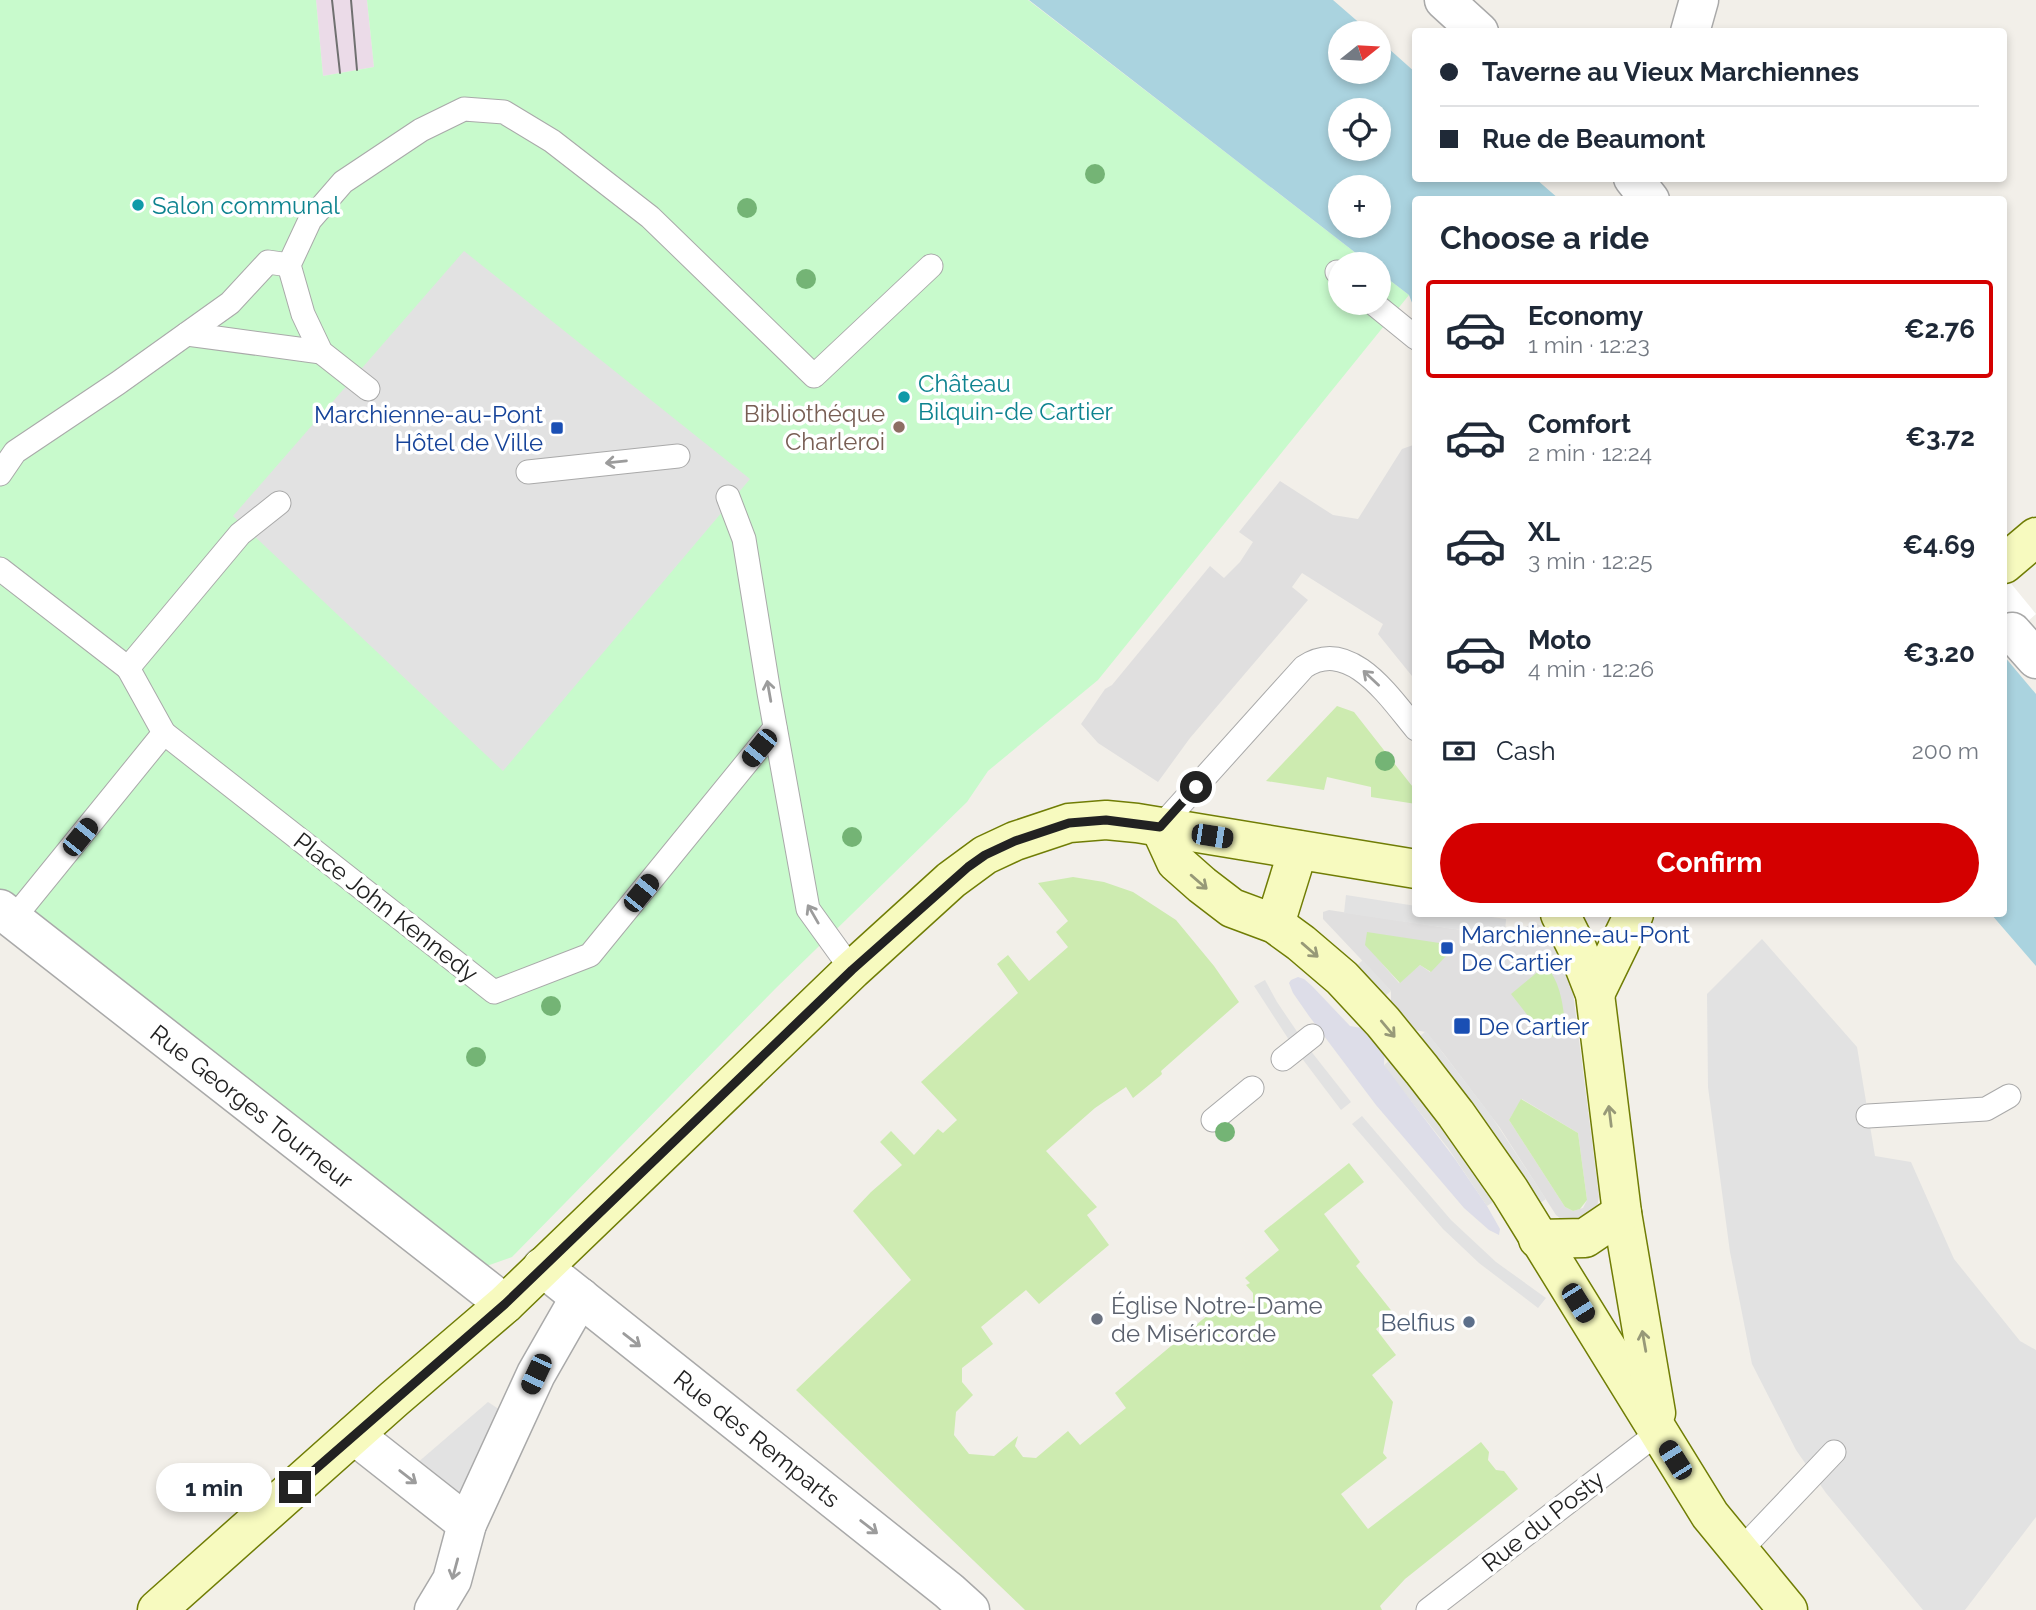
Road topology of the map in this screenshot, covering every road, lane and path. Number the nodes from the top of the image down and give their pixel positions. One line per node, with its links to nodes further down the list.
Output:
1 (1444, 0): 3 (street)
2 (1699, 0): 4 (street)
3 (1475, 28)
4 (1691, 28)
5 (1636, 182): 6 (street)
6 (1647, 196)
7 (289, 265): 8 (lane); 10 (lane); 12 (lane)
8 (931, 266)
9 (1388, 315): 11 (lane)
10 (187, 334): 12 (lane); 16 (lane)
11 (1412, 335)
12 (321, 352): 13 (lane)
13 (368, 389)
14 (678, 456): 15 (lane, one-way to 15)
15 (528, 472)
16 (0, 474)
17 (728, 497): 24 (lane, one-way to 17)
18 (279, 503): 22 (lane)
19 (2036, 537): 20 (main road)
20 (2007, 561)
21 (0, 569): 22 (lane)
22 (128, 668): 25 (lane, Place John Kennedy)
23 (1412, 724): 26 (lane, one-way to 26)
24 (775, 728): 25 (lane, Place John Kennedy); 33 (lane, one-way to 24)
25 (164, 733): 31 (lane)
26 (1160, 827): 27 (main road); 32 (main road, one-way to 32); 33 (main road)
27 (1298, 850): 28 (main road); 32 (main road)
28 (1412, 868)
29 (1562, 917): 34 (main road)
30 (1633, 917): 34 (main road)
31 (4, 920): 45 (street, Rue Georges Tourneur)
32 (1275, 924): 42 (main road, one-way to 42)
33 (852, 970): 43 (main road)
34 (1595, 994): 41 (main road, one-way to 34)
35 (1312, 1035): 36 (lane)
36 (1283, 1059)
37 (1252, 1088): 40 (lane)
38 (2009, 1096): 39 (lane)
39 (1868, 1116)
40 (1213, 1120)
41 (1622, 1213): 42 (main road); 46 (main road, one-way to 41)
42 (1538, 1239): 46 (main road)
43 (542, 1267): 44 (street, Rue des Remparts); 45 (main road)
44 (580, 1297): 49 (street); 53 (street, Rue des Remparts, one-way to 53)
45 (505, 1304): 47 (main road)
46 (1659, 1432): 50 (main road); 54 (lane, Rue du Posty)
47 (354, 1435): 49 (street, one-way to 49); 51 (main road)
48 (1834, 1452): 50 (lane)
49 (467, 1524): 52 (street, one-way to 52)
50 (1739, 1552): 55 (main road)
51 (157, 1610)
52 (434, 1610)
53 (970, 1610)
54 (1428, 1610)
55 (1788, 1610)

